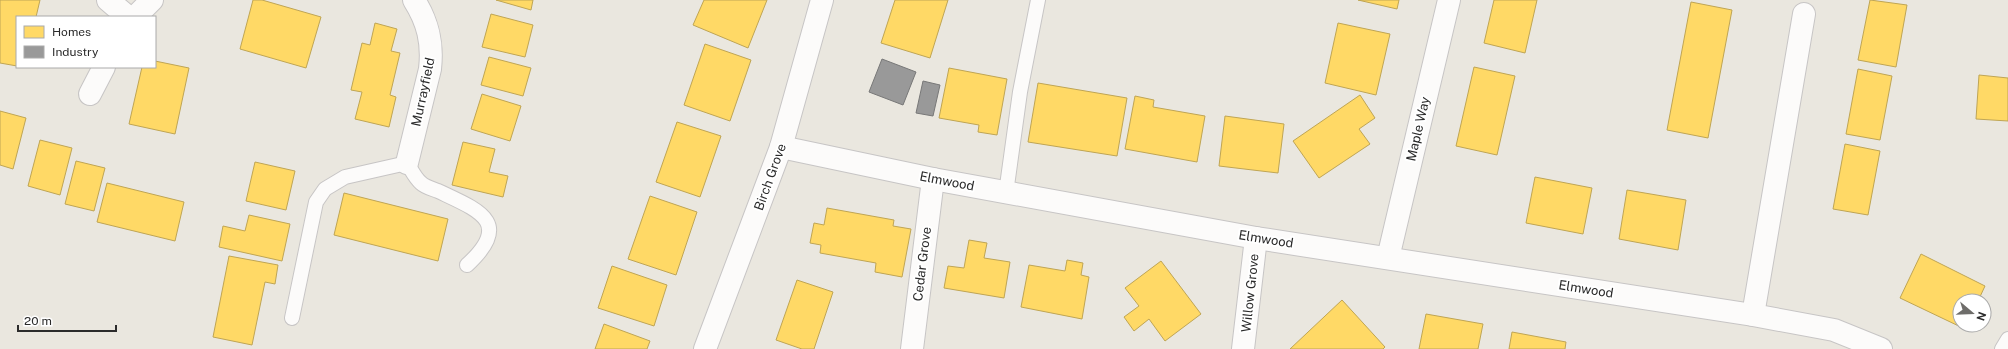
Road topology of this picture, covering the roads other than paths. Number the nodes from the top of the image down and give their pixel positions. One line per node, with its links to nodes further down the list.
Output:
1 (108, 0): 8 (street)
2 (152, 0): 9 (street)
3 (414, 0): 13 (street, Murrayfield)
4 (822, 0): 12 (street, Birch Grove)
5 (1038, 0): 15 (lane)
6 (1449, 0): 17 (street, Maple Way)
7 (1804, 14): 19 (street)
8 (127, 16)
9 (136, 16)
10 (103, 68): 11 (street)
11 (90, 94)
12 (781, 147): 14 (street, Elmwood); 22 (street, Birch Grove)
13 (407, 163): 18 (lane); 20 (lane)
14 (933, 179): 15 (street, Elmwood); 23 (street, Cedar Grove)
15 (1006, 193): 16 (street, Elmwood)
16 (1256, 238): 17 (street, Elmwood); 24 (street, Willow Grove)
17 (1388, 258): 19 (street, Elmwood)
18 (467, 265)
19 (1753, 315): 25 (street, Elmwood)
20 (292, 318)
21 (2008, 338): 26 (lane)
22 (705, 349)
23 (912, 349)
24 (1244, 349)
25 (1881, 349)
26 (2002, 349)

